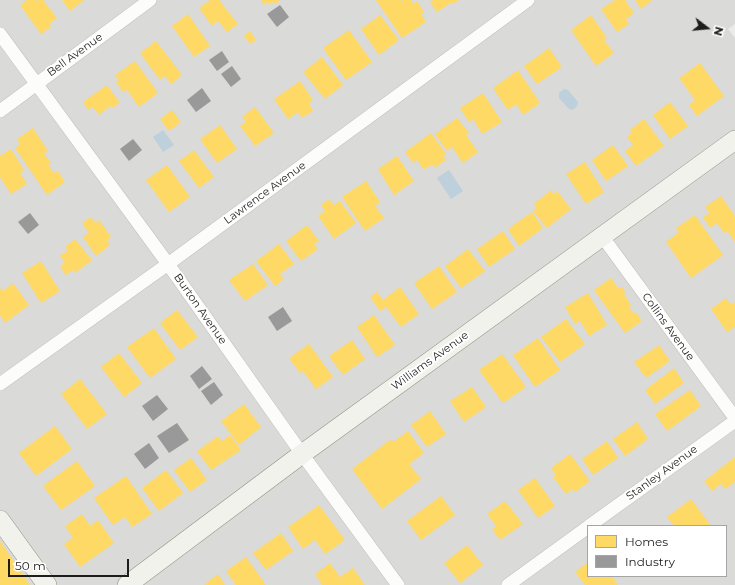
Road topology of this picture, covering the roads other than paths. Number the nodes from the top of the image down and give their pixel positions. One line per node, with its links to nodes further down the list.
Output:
1 (150, 0): 4 (street, Bell Avenue)
2 (528, 0): 8 (street, Lawrence Avenue)
3 (0, 34): 4 (street, Burton Avenue)
4 (37, 84): 5 (street, Bell Avenue); 8 (street, Burton Avenue)
5 (0, 111)
6 (735, 140): 7 (street, Williams Avenue)
7 (602, 236): 10 (street, Collins Avenue); 11 (street, Williams Avenue)
8 (168, 264): 9 (street, Lawrence Avenue); 11 (street, Burton Avenue)
9 (0, 384)
10 (735, 419): 13 (street, Stanley Avenue)
11 (302, 454): 16 (street, Williams Avenue); 17 (street, Burton Avenue)
12 (0, 520): 15 (street)
13 (592, 525)
14 (587, 528): 18 (street, Stanley Avenue)
15 (47, 585)
16 (127, 585)
17 (398, 585)
18 (508, 585)

